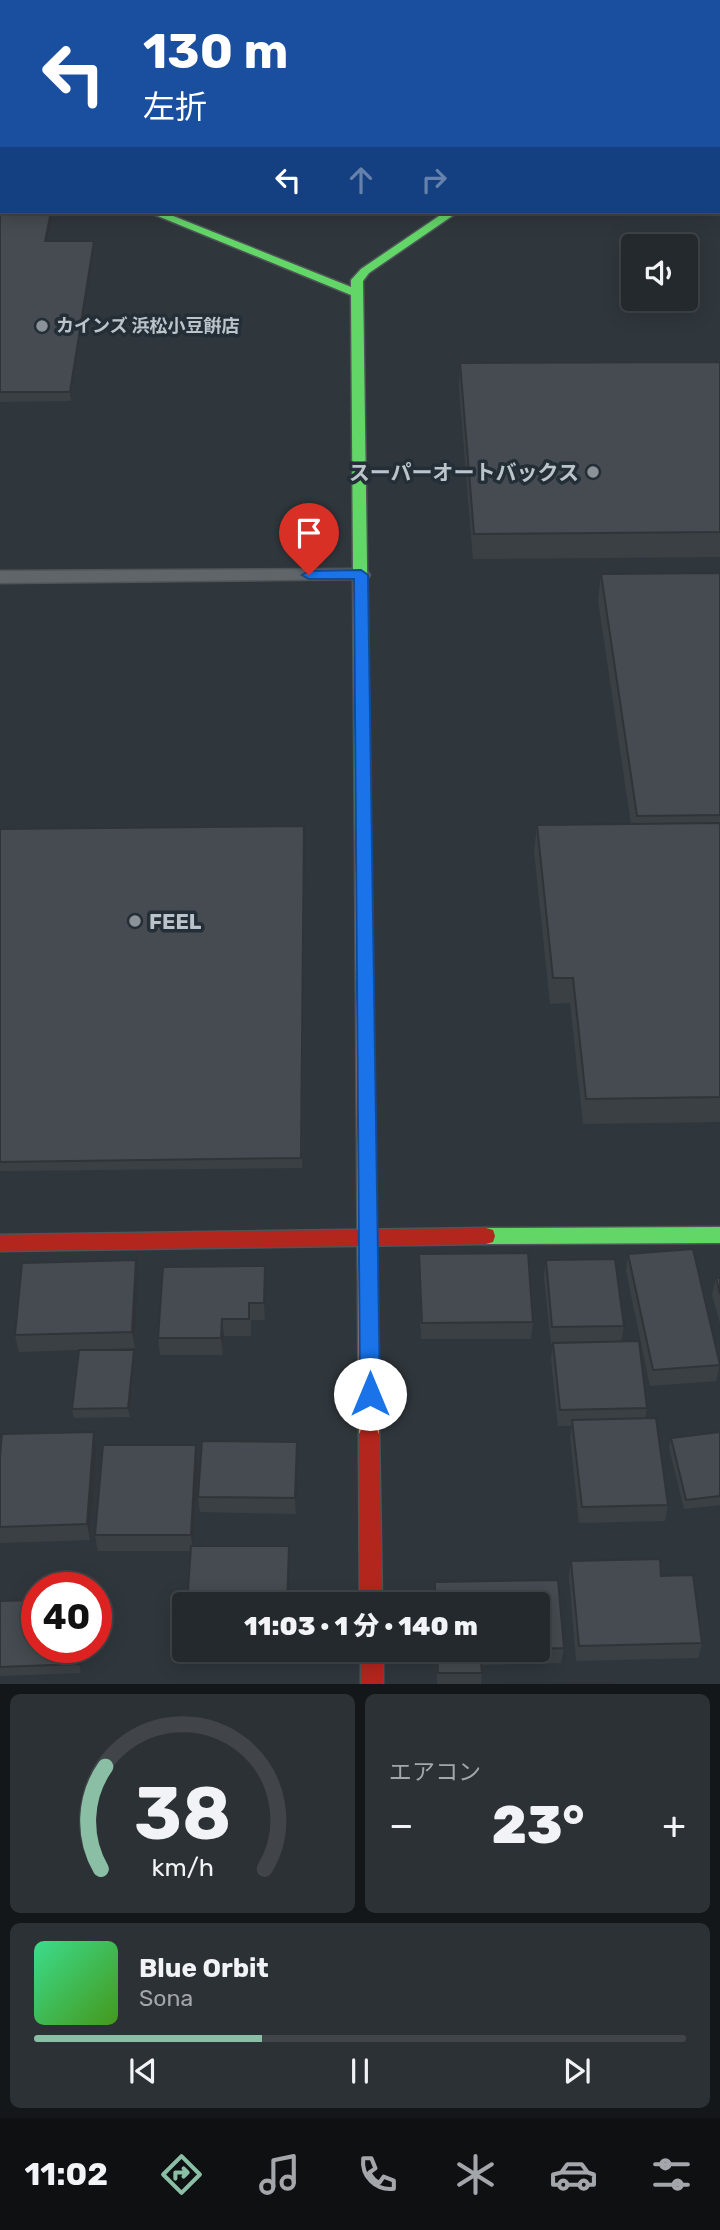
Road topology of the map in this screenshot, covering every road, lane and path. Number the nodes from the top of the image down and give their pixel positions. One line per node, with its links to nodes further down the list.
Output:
1 (159, 214): 3 (street)
2 (449, 214): 3 (street)
3 (357, 293): 4 (street)
4 (361, 575): 5 (lane); 7 (street)
5 (0, 577)
6 (720, 1235): 7 (street)
7 (368, 1236): 8 (street); 9 (street)
8 (0, 1243)
9 (371, 1592)
10 (372, 1662): 11 (street)
11 (372, 1684)

